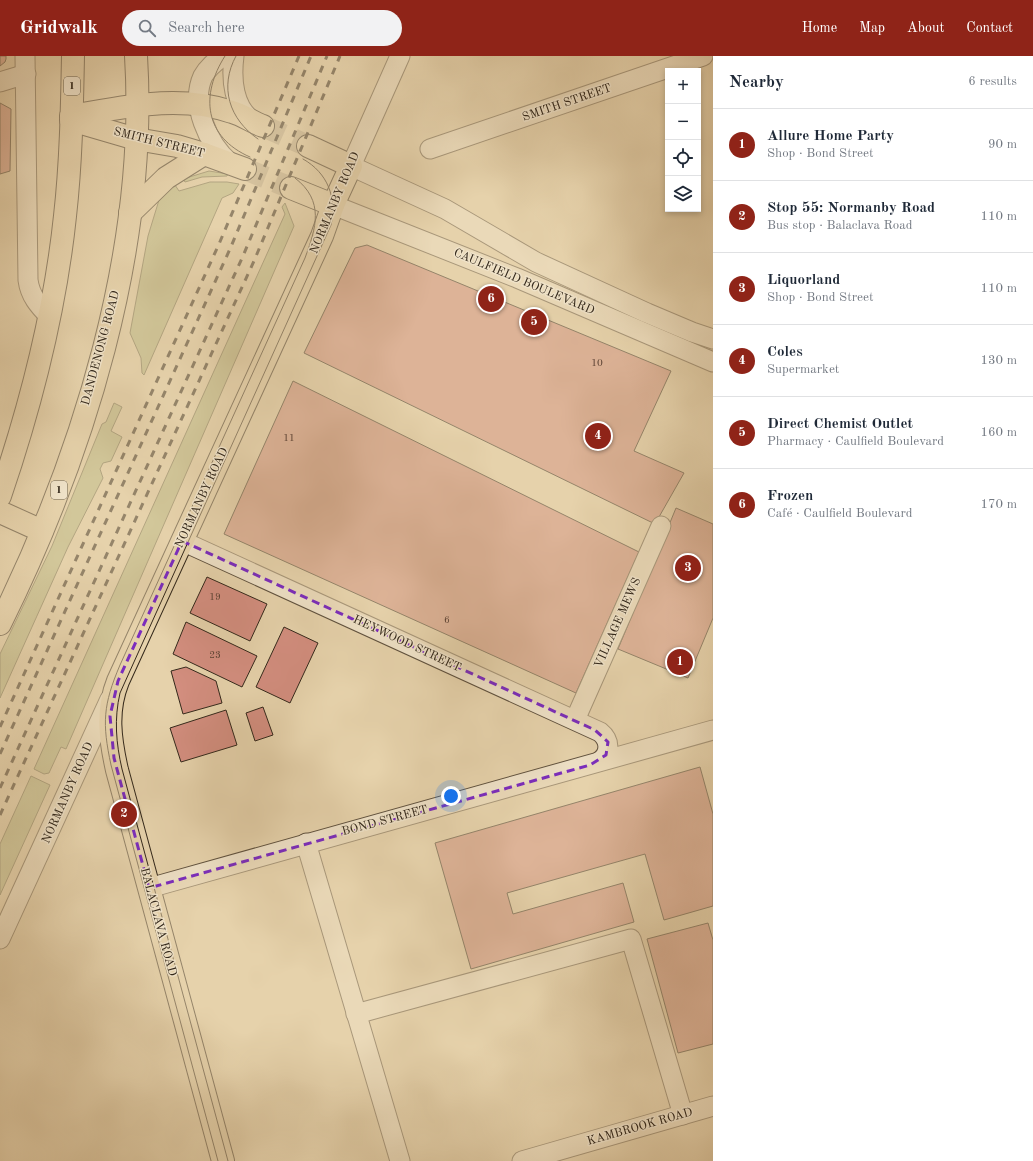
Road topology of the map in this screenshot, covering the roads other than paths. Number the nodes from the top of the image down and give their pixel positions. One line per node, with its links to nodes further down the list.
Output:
1 (73, 56): 11 (main road, 1)
2 (136, 56): 9 (main road, DANDENONG ROAD / 1)
3 (223, 56): 10 (street)
4 (234, 56): 12 (street)
5 (400, 56): 18 (street, NORMANBY ROAD)
6 (703, 56): 15 (street, SMITH STREET)
7 (26, 65): 8 (street); 22 (street)
8 (0, 82)
9 (137, 105): 10 (main road, SMITH STREET); 11 (main road, SMITH STREET); 13 (main road, DANDENONG ROAD / 1)
10 (200, 105): 12 (main road, SMITH STREET); 17 (street)
11 (71, 118): 13 (main road, SMITH STREET); 22 (main road, 1)
12 (261, 126)
13 (136, 139): 16 (main road, SMITH STREET); 21 (main road, DANDENONG ROAD / 1)
14 (308, 146): 18 (main road)
15 (430, 149)
16 (204, 154): 17 (main road, SMITH STREET); 21 (main road)
17 (237, 166)
18 (351, 166): 20 (main road, NORMANBY ROAD); 23 (street, CAULFIELD BOULEVARD)
19 (291, 188): 20 (main road)
20 (333, 205): 24 (street, CAULFIELD BOULEVARD); 29 (main road, NORMANBY ROAD)
21 (130, 213): 28 (main road, DANDENONG ROAD / 1)
22 (50, 317): 25 (main road, 1)
23 (713, 339)
24 (713, 362)
25 (0, 496)
26 (0, 512): 28 (main road)
27 (662, 526): 32 (street, VILLAGE MEWS)
28 (42, 531): 30 (main road, DANDENONG ROAD / 1)
29 (182, 541): 31 (main road, NORMANBY ROAD); 32 (street, HEYWOOD STREET)
30 (0, 624)
31 (118, 681): 36 (main road, BALACLAVA ROAD); 37 (street, NORMANBY ROAD)
32 (575, 720): 34 (street, HEYWOOD STREET)
33 (713, 730): 34 (street, BOND STREET)
34 (600, 761): 35 (street, BOND STREET)
35 (306, 843): 36 (street, BOND STREET); 38 (street)
36 (150, 888): 41 (main road, BALACLAVA ROAD)
37 (0, 939)
38 (356, 1014): 40 (street); 42 (street)
39 (713, 1106): 40 (street, KAMBROOK ROAD)
40 (683, 1115): 43 (street, KAMBROOK ROAD)
41 (223, 1161)
42 (400, 1161)
43 (522, 1161)

